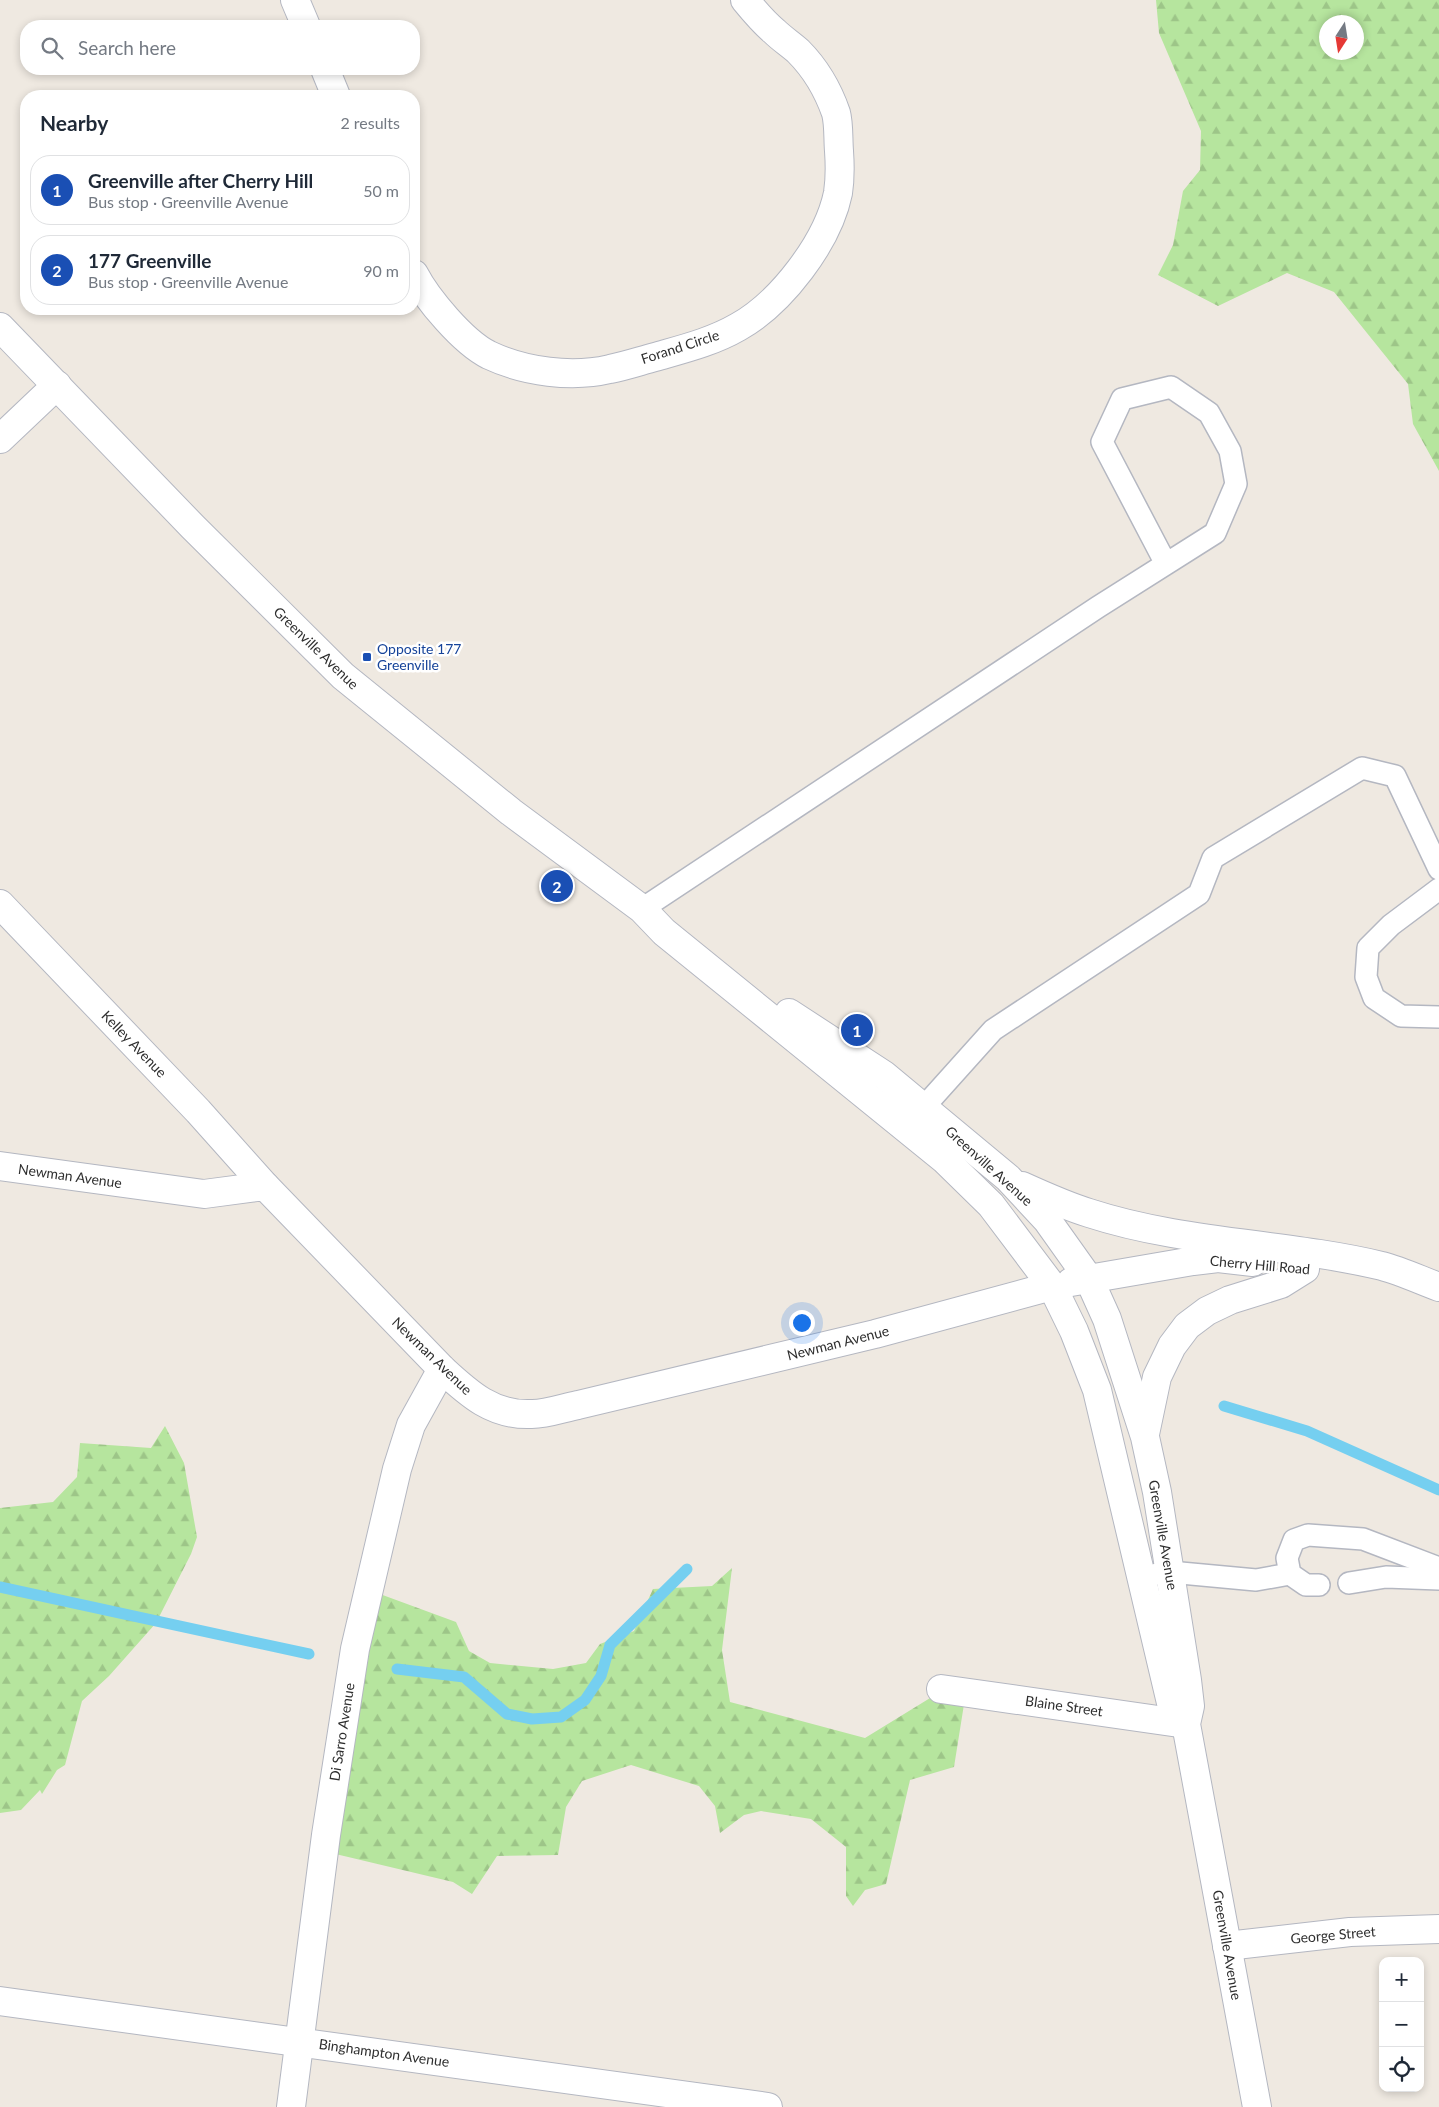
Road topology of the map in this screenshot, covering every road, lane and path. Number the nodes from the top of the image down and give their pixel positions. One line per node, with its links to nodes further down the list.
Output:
1 (295, 0): 3 (street)
2 (745, 0): 6 (street, Forand Circle)
3 (303, 20)
4 (327, 75): 5 (street)
5 (333, 90)
6 (420, 283)
7 (0, 327): 8 (street, Greenville Avenue)
8 (57, 385): 9 (street); 14 (street, Greenville Avenue)
9 (0, 439)
10 (1166, 564): 10 (lane); 14 (lane)
11 (1439, 870): 17 (lane)
12 (1439, 889): 16 (lane)
13 (0, 904): 20 (street, Kelley Avenue)
14 (642, 910): 15 (street, Greenville Avenue)
15 (664, 932): 17 (street, Greenville Avenue); 23 (street, Greenville Avenue)
16 (1439, 1017)
17 (923, 1108): 19 (street, Greenville Avenue)
18 (0, 1166): 20 (street, Newman Avenue)
19 (1008, 1178): 22 (street, Greenville Avenue); 24 (street)
20 (265, 1186): 25 (street, Newman Avenue)
21 (1305, 1269): 22 (street, Cherry Hill Road); 24 (street, Cherry Hill Road); 26 (street)
22 (1089, 1279): 23 (street, Cherry Hill Road); 26 (street, Greenville Avenue)
23 (1052, 1286): 25 (street, Newman Avenue); 30 (street, Greenville Avenue)
24 (1439, 1287)
25 (442, 1369): 39 (street, Di Sarro Avenue)
26 (1145, 1437): 28 (street, Greenville Avenue)
27 (1439, 1568): 29 (lane)
28 (1170, 1572): 29 (lane); 30 (lane); 35 (street, Greenville Avenue)
29 (1290, 1574): 33 (lane)
30 (1140, 1576): 35 (street, Greenville Avenue)
31 (1439, 1579): 32 (lane)
32 (1350, 1583)
33 (1319, 1585)
34 (941, 1689): 35 (street, Blaine Street)
35 (1186, 1724): 37 (street, Greenville Avenue)
36 (1439, 1930): 37 (street, George Street)
37 (1227, 1946): 42 (street, Greenville Avenue)
38 (0, 2001): 39 (street, Binghampton Avenue)
39 (300, 2041): 40 (street, Di Sarro Avenue); 41 (street, Binghampton Avenue)
40 (291, 2107)
41 (768, 2107)
42 (1257, 2107)

